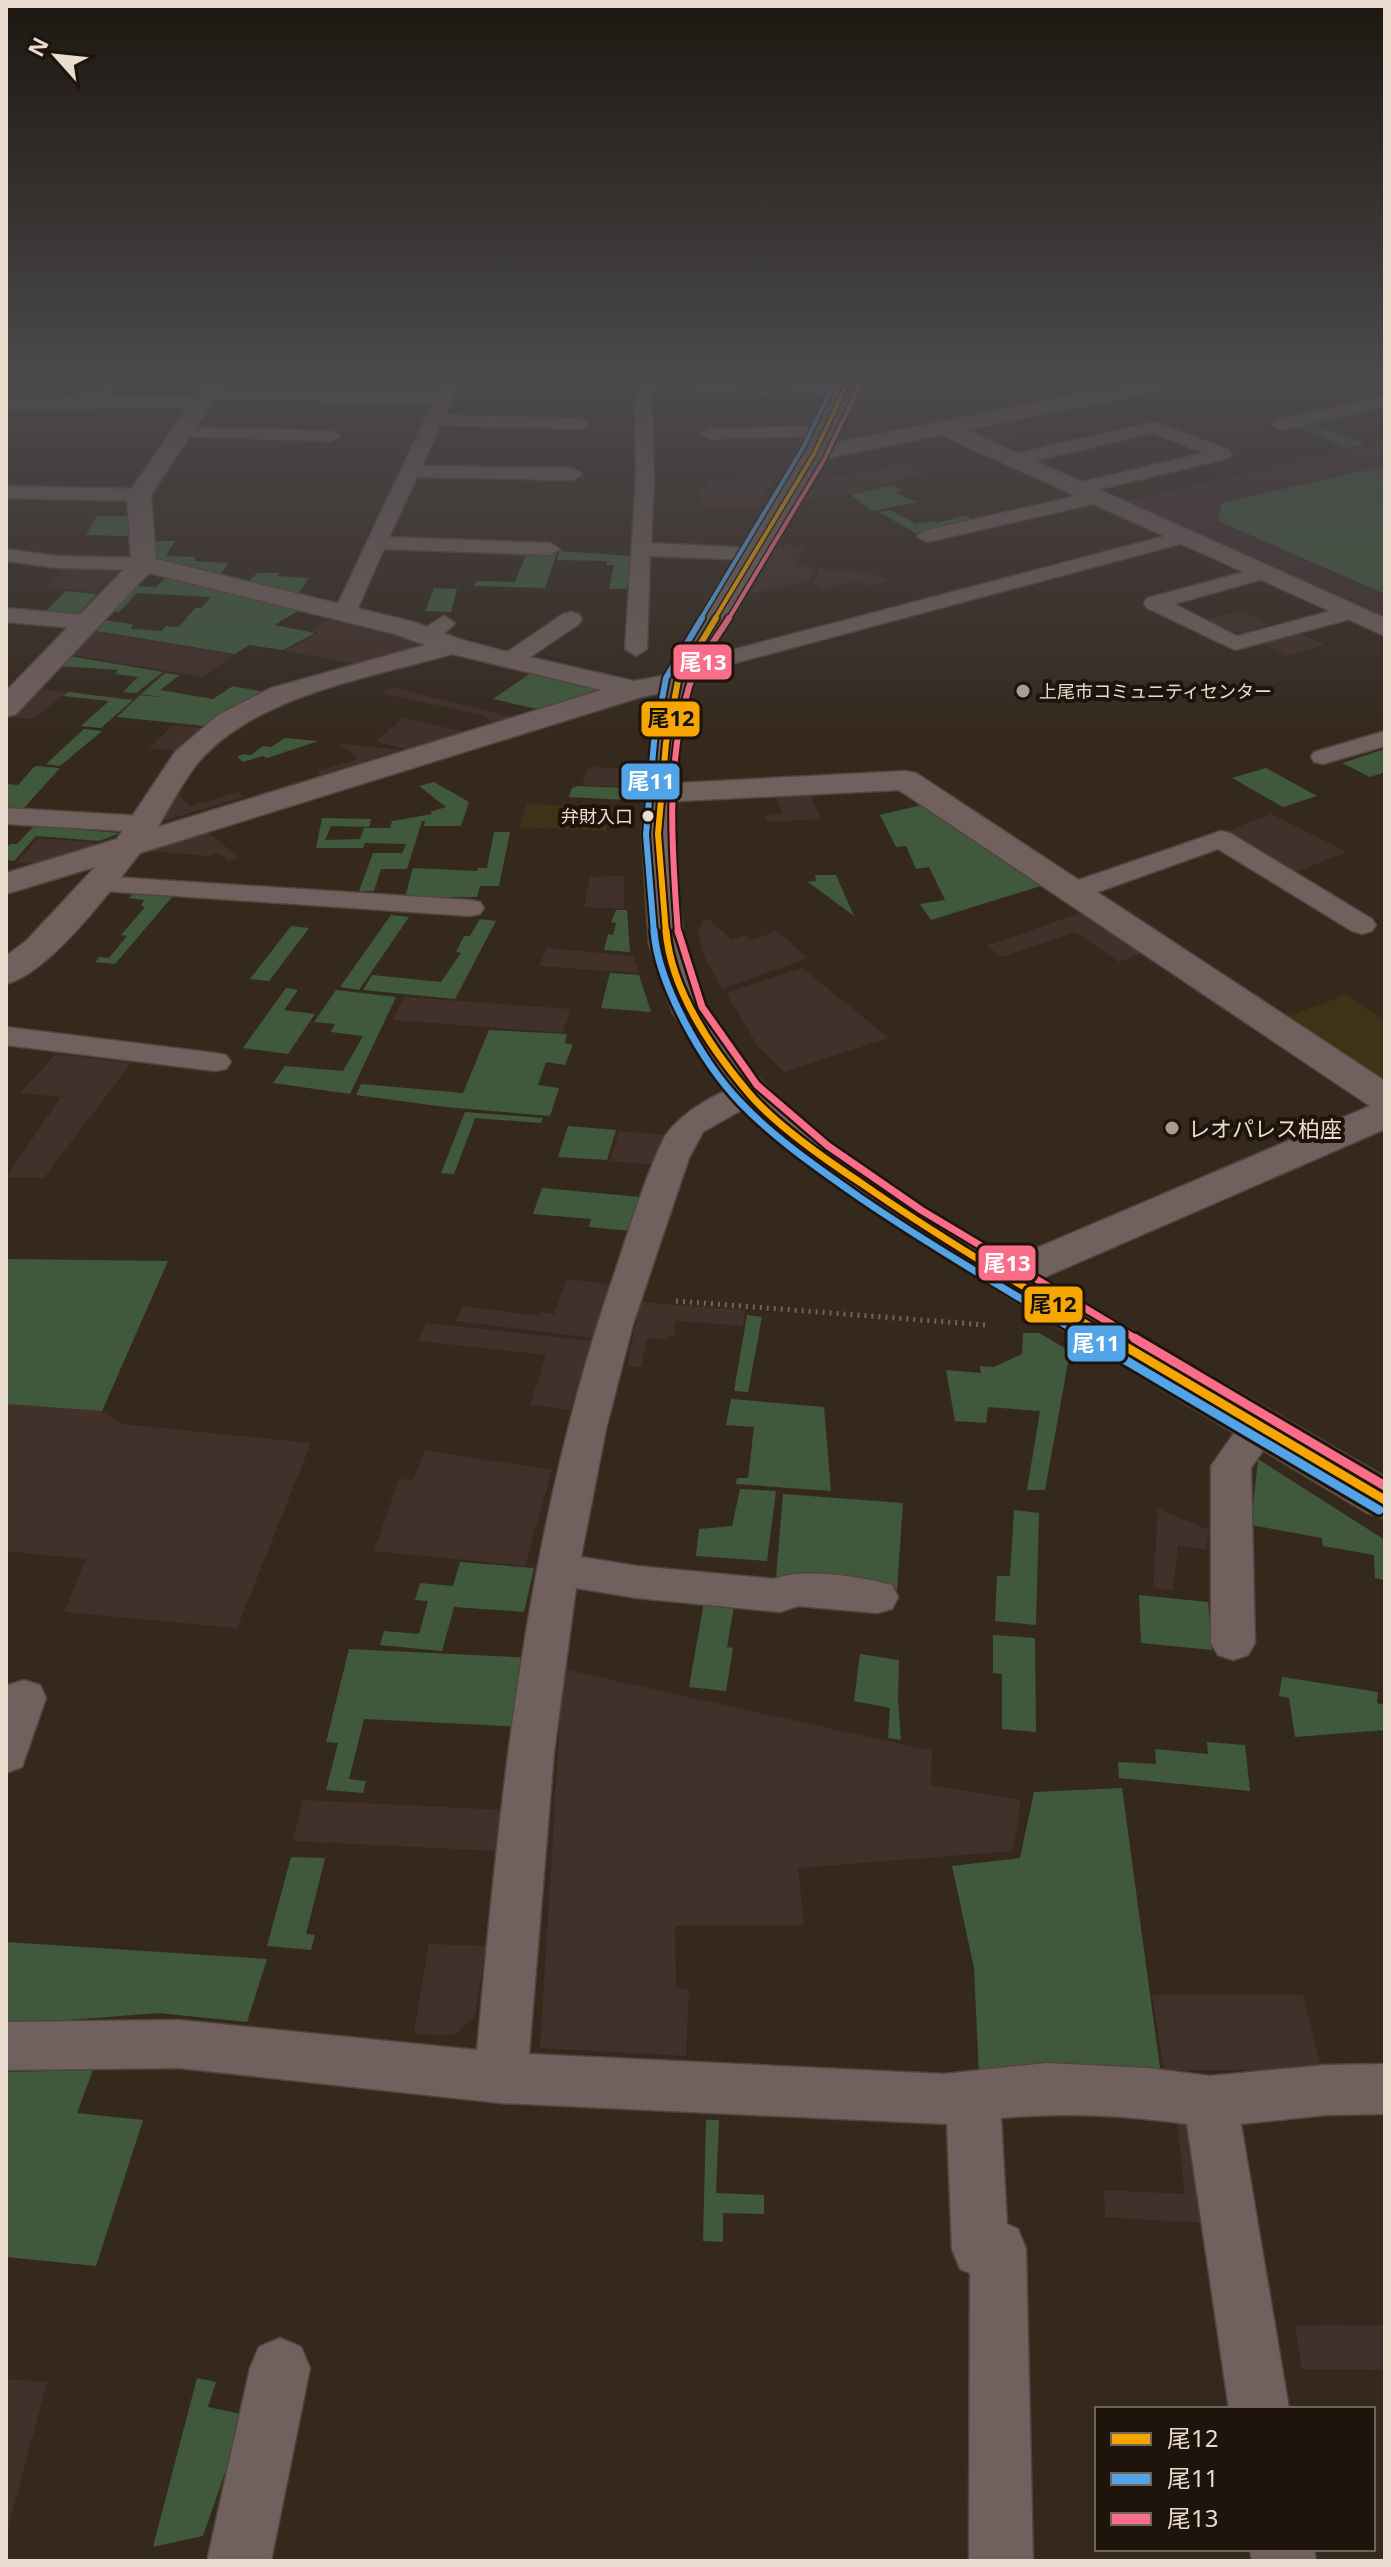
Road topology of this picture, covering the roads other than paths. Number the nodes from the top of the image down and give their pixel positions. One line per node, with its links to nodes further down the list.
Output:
1 (139, 500): 14 (street)
2 (396, 500): 9 (lane)
3 (644, 500): 11 (lane)
4 (785, 500): 12 (street)
5 (1061, 500): 7 (lane)
6 (1106, 500): 8 (street)
7 (927, 536)
8 (1184, 537): 15 (street); 25 (lane)
9 (376, 543): 10 (lane); 16 (lane)
10 (550, 549)
11 (640, 549): 12 (lane); 23 (lane)
12 (754, 554): 25 (street)
13 (6, 555): 14 (lane)
14 (144, 564): 16 (street); 20 (street)
15 (1263, 573): 17 (street); 17 (lane)
16 (345, 612): 22 (street)
17 (1350, 612): 21 (street)
18 (6, 615): 20 (lane)
19 (571, 619): 24 (lane)
20 (85, 622): 27 (street)
21 (1385, 628)
22 (439, 635): 24 (street); 32 (street)
23 (636, 649)
24 (509, 661): 26 (street)
25 (681, 676): 26 (street); 30 (street)
26 (636, 689): 32 (street)
27 (9, 701)
28 (1385, 738): 29 (lane)
29 (1323, 757)
30 (660, 793): 35 (street); 41 (street)
31 (6, 816): 32 (lane)
32 (137, 834): 33 (street); 34 (street)
33 (6, 884)
34 (98, 884): 36 (lane); 38 (street)
35 (1071, 892): 37 (lane); 42 (street)
36 (470, 908)
37 (1362, 925)
38 (6, 973)
39 (6, 1036): 40 (lane)
40 (215, 1062)
41 (748, 1093): 44 (street); 47 (lane)
42 (1385, 1098)
43 (1385, 1114): 44 (street)
44 (1007, 1277): 45 (street)
45 (1260, 1426): 46 (street); 49 (lane)
46 (1385, 1500)
47 (558, 1569): 48 (lane); 53 (lane)
48 (877, 1597)
49 (1233, 1643)
50 (24, 1698): 51 (lane)
51 (6, 1754)
52 (6, 2046): 53 (lane)
53 (501, 2078): 55 (lane)
54 (1385, 2089): 56 (lane)
55 (973, 2096): 56 (lane); 60 (lane)
56 (1210, 2102): 58 (lane)
57 (280, 2368): 59 (lane)
58 (1259, 2407)
59 (239, 2561)
60 (1001, 2561)

